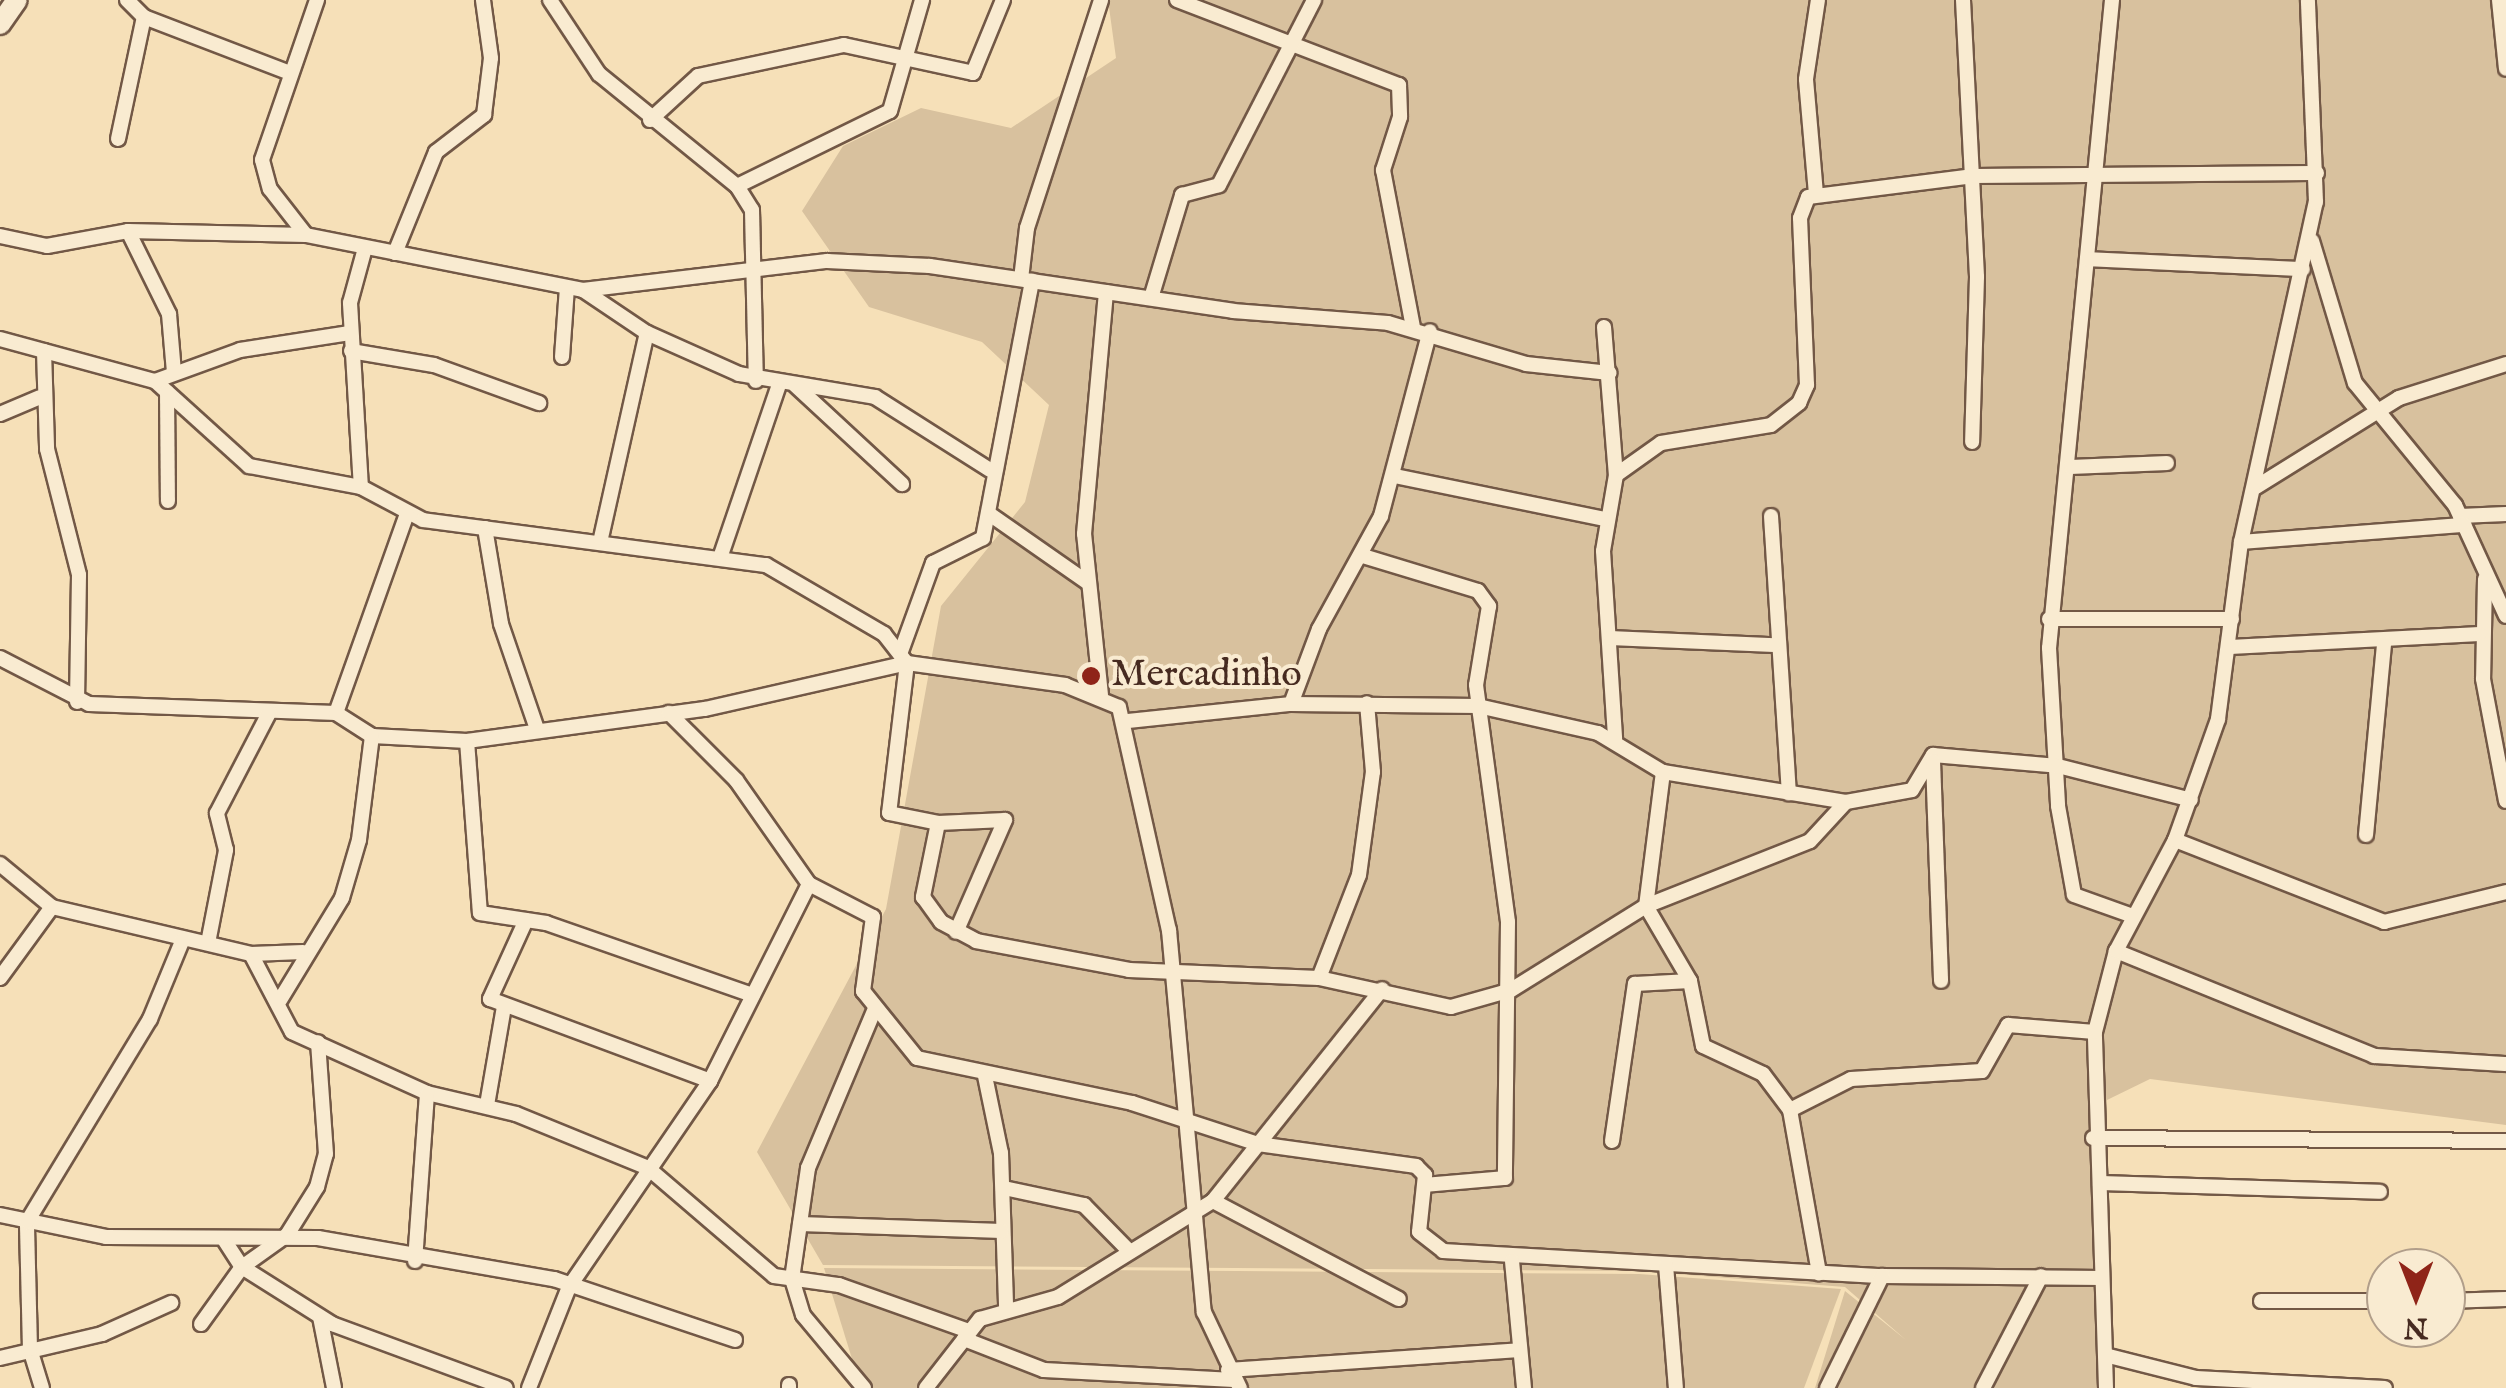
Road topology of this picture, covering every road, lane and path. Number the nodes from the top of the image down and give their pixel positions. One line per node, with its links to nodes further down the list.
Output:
1 (16, 0): 17 (main road)
2 (127, 0): 16 (street)
3 (317, 0): 21 (street)
4 (484, 0): 34 (street)
5 (550, 0): 22 (street)
6 (922, 0): 19 (street)
7 (1003, 0): 19 (street)
8 (1101, 0): 38 (street)
9 (1177, 0): 18 (street)
10 (1314, 0): 18 (street)
11 (1818, 0): 28 (street)
12 (1963, 0): 26 (street)
13 (2112, 0): 24 (street)
14 (2308, 0): 25 (street)
15 (2500, 0): 20 (street)
16 (144, 18): 21 (street); 23 (street)
17 (0, 24)
18 (1297, 44): 41 (street); 42 (street)
19 (909, 57): 22 (street); 27 (street)
20 (2506, 69)
21 (287, 72): 30 (street)
22 (650, 120): 27 (street)
23 (118, 139)
24 (2094, 172): 25 (street); 26 (street); 35 (street)
25 (2318, 173): 32 (street)
26 (1974, 176): 28 (street); 61 (street)
27 (737, 186): 36 (street)
28 (1816, 194): 65 (street)
29 (128, 231): 30 (street); 31 (street); 52 (street)
30 (306, 234): 33 (street)
31 (0, 236)
32 (2310, 236): 37 (street); 59 (street)
33 (365, 248): 34 (street); 45 (street)
34 (396, 253): 39 (street)
35 (2087, 259): 37 (street); 63 (street)
36 (756, 267): 38 (street); 39 (street); 54 (street)
37 (2303, 269): 69 (street)
38 (1027, 280): 40 (street); 64 (street)
39 (575, 290): 46 (street); 50 (street)
40 (1106, 292): 41 (street); 83 (street)
41 (1151, 298): 42 (street)
42 (1413, 327): 44 (street)
43 (1604, 327): 53 (street)
44 (1430, 331): 53 (street); 66 (street)
45 (350, 333): 48 (street); 52 (street)
46 (647, 333): 54 (street); 78 (street)
47 (0, 339): 49 (street)
48 (351, 351): 58 (street); 68 (street)
49 (44, 352): 56 (street); 57 (street)
50 (562, 357)
51 (2506, 364): 59 (street)
52 (174, 372): 56 (street)
53 (1610, 374): 65 (street)
54 (756, 380): 55 (street)
55 (787, 385): 64 (street); 67 (street); 80 (street)
56 (161, 386): 68 (street); 70 (street)
57 (40, 397): 60 (street); 95 (street)
58 (539, 403)
59 (2376, 411): 69 (street); 76 (street)
60 (0, 414)
61 (1972, 442)
62 (2167, 463): 63 (street)
63 (2071, 467): 85 (street)
64 (990, 470): 71 (street)
65 (1616, 474): 75 (street)
66 (1395, 476): 75 (street); 81 (street)
67 (902, 484)
68 (361, 487): 72 (street)
69 (2256, 487): 79 (street)
70 (168, 501)
71 (988, 513): 83 (street); 93 (street)
72 (407, 514): 77 (street); 100 (street)
73 (2506, 514): 76 (street)
74 (1771, 516): 90 (street)
75 (1605, 520): 88 (street)
76 (2462, 521): 79 (street); 82 (street)
77 (486, 528): 78 (street); 103 (street)
78 (601, 538): 80 (street)
79 (2241, 542): 86 (street)
80 (721, 555): 93 (street)
81 (1363, 556): 96 (street); 98 (street)
82 (2486, 576): 84 (street); 87 (street)
83 (1088, 582): 94 (street)
84 (2506, 616)
85 (2049, 620): 86 (street); 108 (street)
86 (2232, 620): 91 (street)
87 (2480, 634): 89 (street); 112 (street)
88 (1610, 638): 90 (street); 105 (street)
89 (2384, 643): 91 (street); 115 (street)
90 (1773, 646): 110 (street)
91 (2230, 647): 111 (street)
92 (0, 658): 95 (street)
93 (904, 658): 94 (street); 101 (street); 114 (street)
94 (1101, 695): 102 (street)
95 (78, 702): 99 (street)
96 (1292, 704): 97 (street); 102 (street)
97 (1368, 704): 98 (street); 132 (street)
98 (1478, 706): 105 (street); 136 (street)
99 (269, 713): 100 (street); 126 (street)
100 (336, 713): 104 (street)
101 (669, 713): 103 (street); 118 (street)
102 (1128, 721): 130 (street)
103 (537, 729): 106 (street)
104 (372, 736): 106 (street); 128 (street)
105 (1616, 740): 109 (street)
106 (467, 741): 123 (street)
107 (1932, 756): 108 (street); 113 (street); 134 (street)
108 (2058, 766): 111 (street); 122 (street)
109 (1663, 772): 110 (street); 120 (street)
110 (1789, 793): 113 (street)
111 (2192, 800): 116 (street)
112 (2506, 801)
113 (1846, 802): 120 (street)
114 (938, 824): 124 (street); 124 (street)
115 (2366, 835)
116 (2175, 840): 119 (street); 122 (street)
117 (0, 864): 121 (street)
118 (809, 884): 137 (street); 140 (street)
119 (2506, 892)
120 (1646, 906): 133 (street); 136 (street)
121 (52, 908): 125 (street); 131 (street)
122 (2133, 916): 127 (street)
123 (526, 920): 137 (street); 139 (street)
124 (956, 932): 130 (street)
125 (182, 939): 126 (street); 162 (street)
126 (208, 943): 129 (street)
127 (2116, 951): 141 (street); 143 (street)
128 (303, 952): 129 (street); 138 (street)
129 (251, 954): 138 (street)
130 (1174, 970): 132 (street); 149 (street)
131 (0, 978)
132 (1319, 978): 135 (street)
133 (1690, 981): 148 (street); 151 (street)
134 (1941, 981)
135 (1382, 989): 136 (street); 153 (street)
136 (1512, 990): 156 (street)
137 (753, 995): 145 (street)
138 (280, 1000): 142 (street)
139 (504, 1007): 145 (street); 147 (street)
140 (875, 1009): 144 (street); 163 (street)
141 (2095, 1032): 148 (street); 150 (street)
142 (318, 1042): 146 (street); 165 (street)
143 (2506, 1064)
144 (985, 1076): 149 (street); 157 (street)
145 (710, 1081): 154 (street)
146 (427, 1093): 147 (street); 168 (street)
147 (487, 1106): 154 (street)
148 (1790, 1110): 172 (street)
149 (1181, 1119): 153 (street); 160 (street)
150 (2094, 1138): 152 (street); 155 (street)
151 (1612, 1141)
152 (2506, 1141)
153 (1258, 1144): 156 (street); 159 (street)
154 (648, 1168): 176 (street); 177 (street)
155 (2100, 1183): 158 (street); 175 (street)
156 (1425, 1185): 169 (street)
157 (1004, 1188): 164 (street); 167 (street)
158 (2380, 1192)
159 (1213, 1201): 160 (street); 179 (street)
160 (1193, 1209): 167 (street); 193 (street)
161 (0, 1215): 162 (street)
162 (27, 1222): 166 (street); 189 (street)
163 (800, 1224): 164 (street); 176 (street)
164 (1002, 1231): 184 (street)
165 (286, 1236): 166 (street); 168 (street); 171 (street)
166 (223, 1238): 171 (street)
167 (1129, 1251): 184 (street)
168 (415, 1260): 177 (street)
169 (1512, 1261): 170 (street); 190 (street)
170 (1666, 1265): 172 (street); 201 (street)
171 (242, 1267): 185 (street); 186 (street)
172 (1819, 1273): 173 (street)
173 (1882, 1276): 174 (street); 202 (street)
174 (2042, 1276): 175 (street); 203 (street)
175 (2102, 1278): 191 (street)
176 (792, 1279): 187 (street); 198 (street)
177 (570, 1286): 188 (street); 197 (street)
178 (2506, 1298): 180 (street)
179 (1399, 1299)
180 (2466, 1300)
181 (2261, 1301): 182 (street)
182 (2366, 1301)
183 (171, 1304): 189 (street)
184 (1006, 1307): 187 (street)
185 (320, 1317): 195 (street); 196 (street)
186 (201, 1324)
187 (966, 1335): 193 (street); 199 (street)
188 (735, 1340)
189 (30, 1349): 192 (street); 194 (street)
190 (1519, 1350): 193 (street); 200 (street)
191 (2105, 1355): 204 (street); 205 (street)
192 (0, 1358)
193 (1234, 1379)
194 (42, 1388)
195 (334, 1388)
196 (506, 1388)
197 (528, 1388)
198 (864, 1388)
199 (926, 1388)
200 (1524, 1388)
201 (1676, 1388)
202 (1827, 1388)
203 (1983, 1388)
204 (2106, 1388)
205 (2384, 1388)

